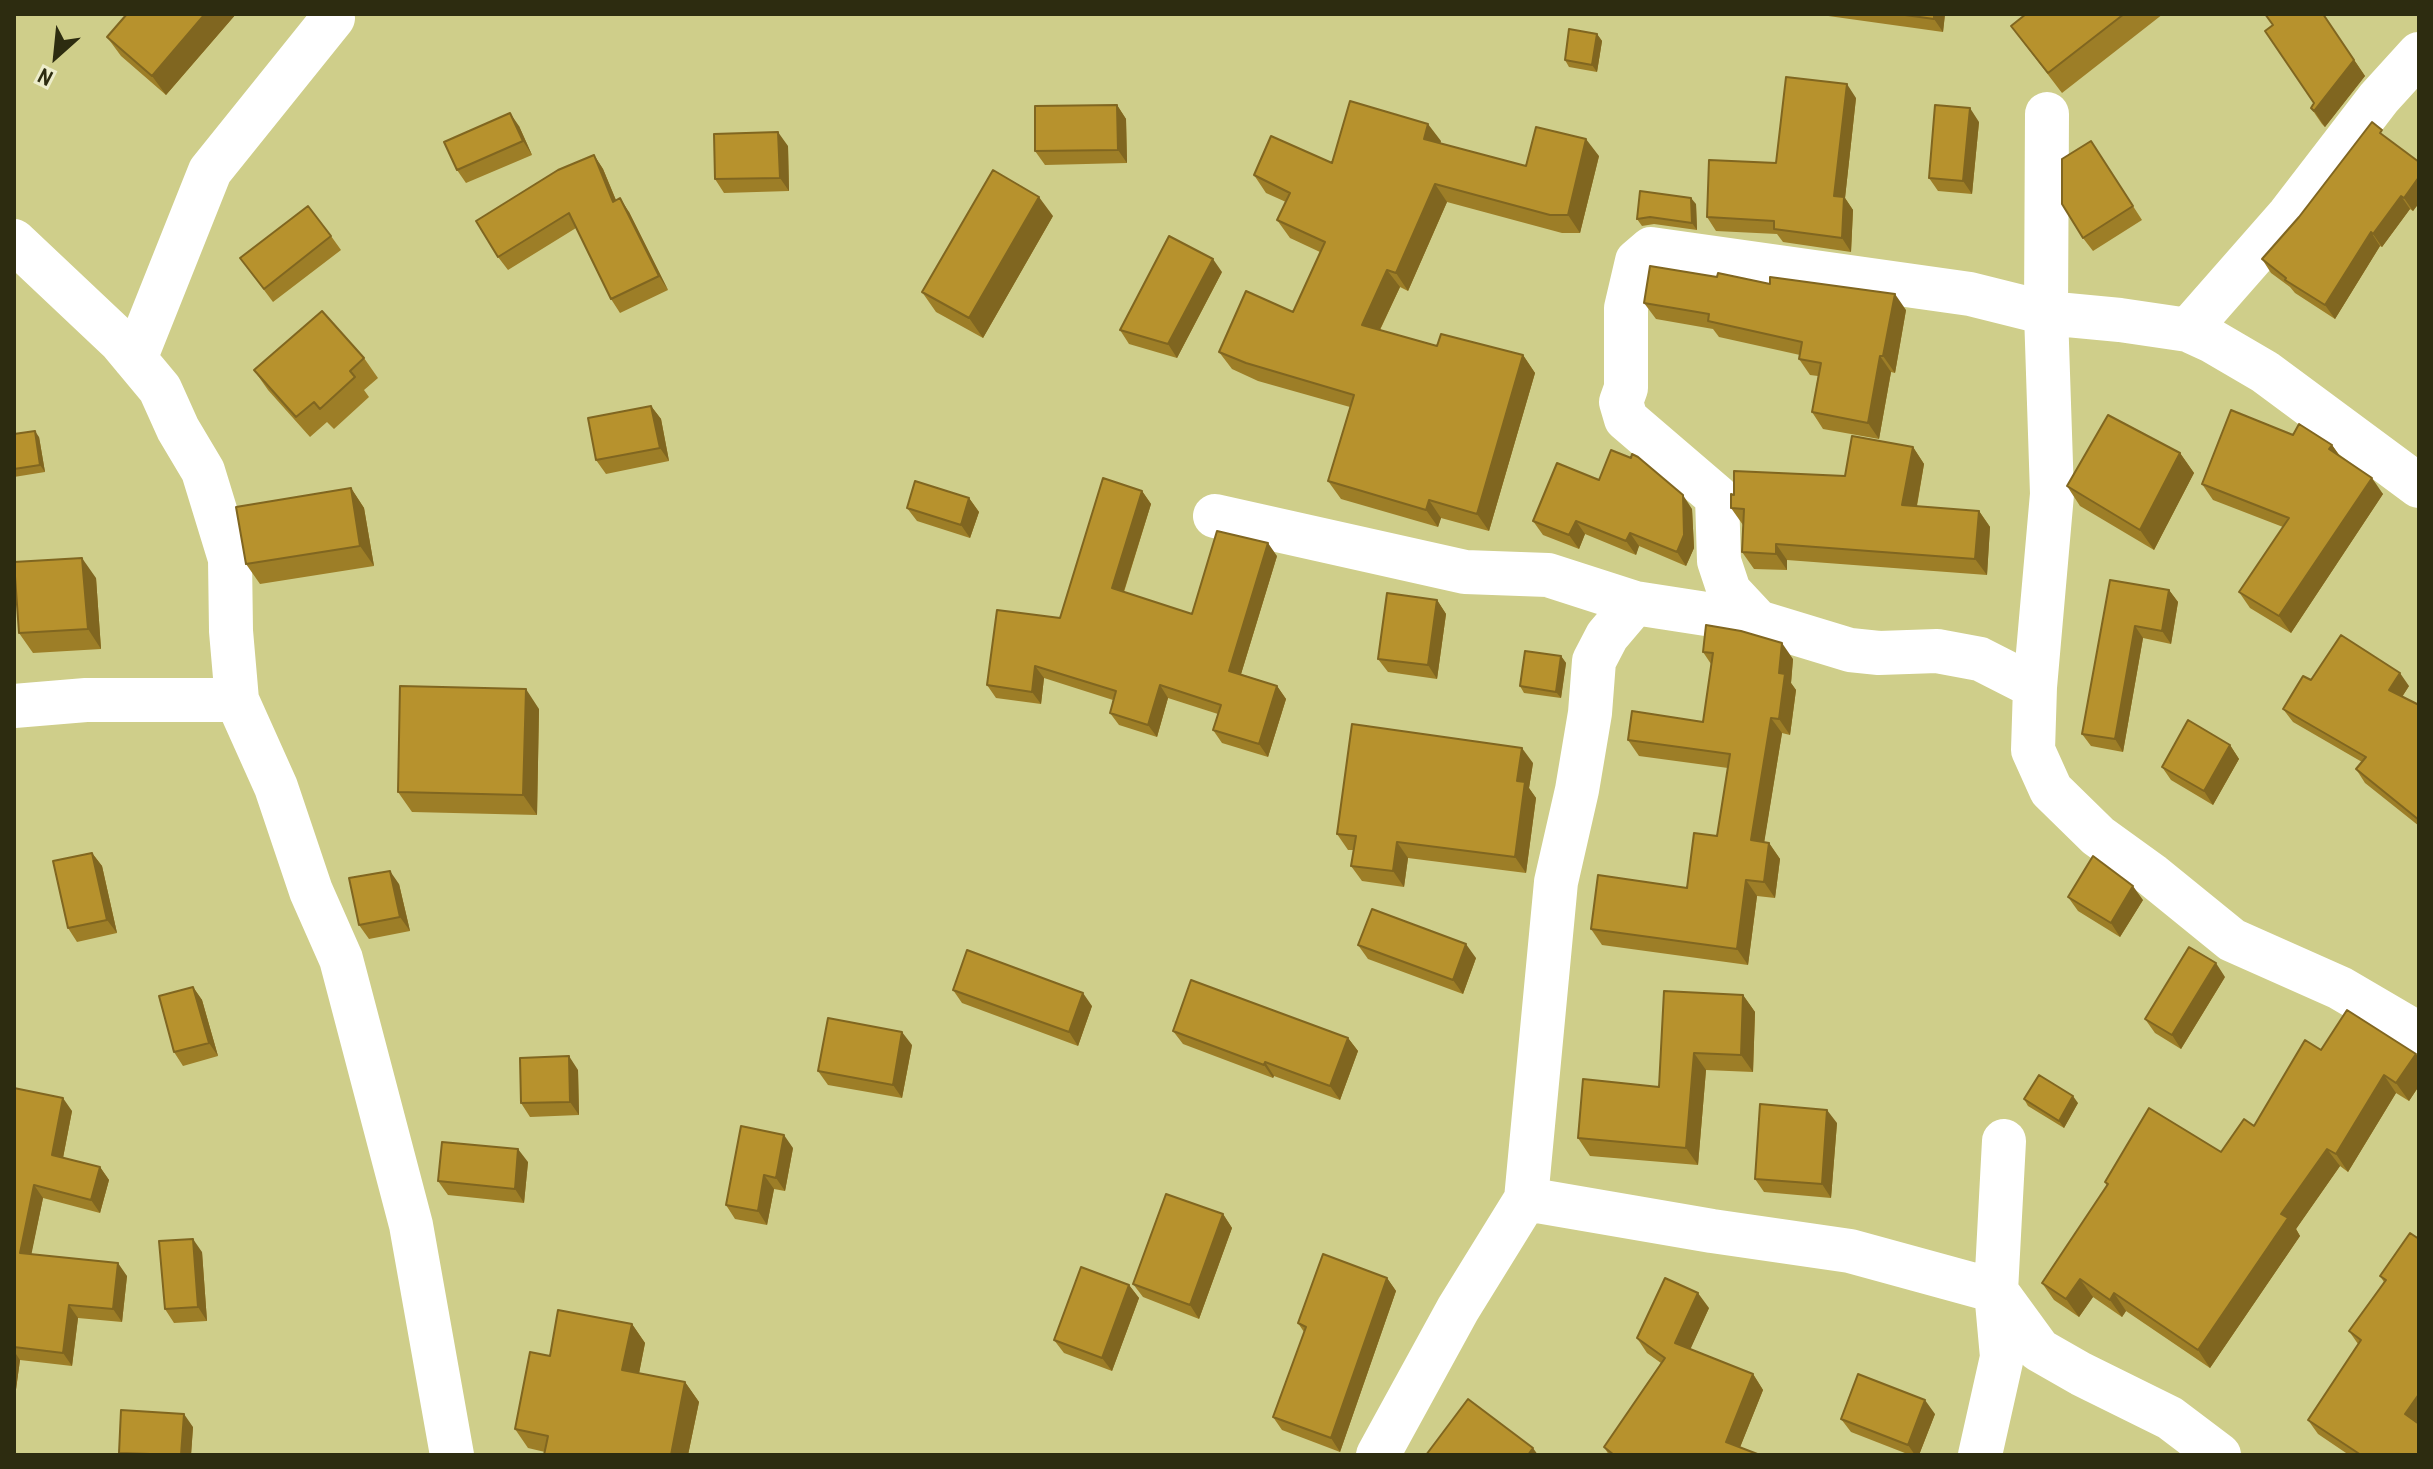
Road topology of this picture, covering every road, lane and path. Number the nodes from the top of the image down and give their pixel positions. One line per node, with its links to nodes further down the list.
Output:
1 (331, 14): 7 (street)
2 (2419, 54): 6 (street)
3 (2047, 114): 5 (street)
4 (14, 241): 7 (street)
5 (2046, 313): 6 (street); 12 (street); 14 (street)
6 (2188, 330): 8 (street)
7 (135, 359): 15 (street)
8 (2419, 486)
9 (1215, 516): 10 (street)
10 (1578, 584): 11 (street); 13 (street)
11 (1635, 603): 12 (street); 13 (street)
12 (1758, 622): 14 (street)
13 (1594, 661): 19 (street)
14 (2035, 687): 17 (street)
15 (237, 700): 16 (street); 21 (street)
16 (14, 706)
17 (2419, 1038)
18 (2004, 1141): 20 (street)
19 (1526, 1199): 20 (street); 22 (street)
20 (1996, 1291): 23 (street); 24 (street)
21 (452, 1455)
22 (1378, 1455)
23 (1980, 1455)
24 (2219, 1455)

